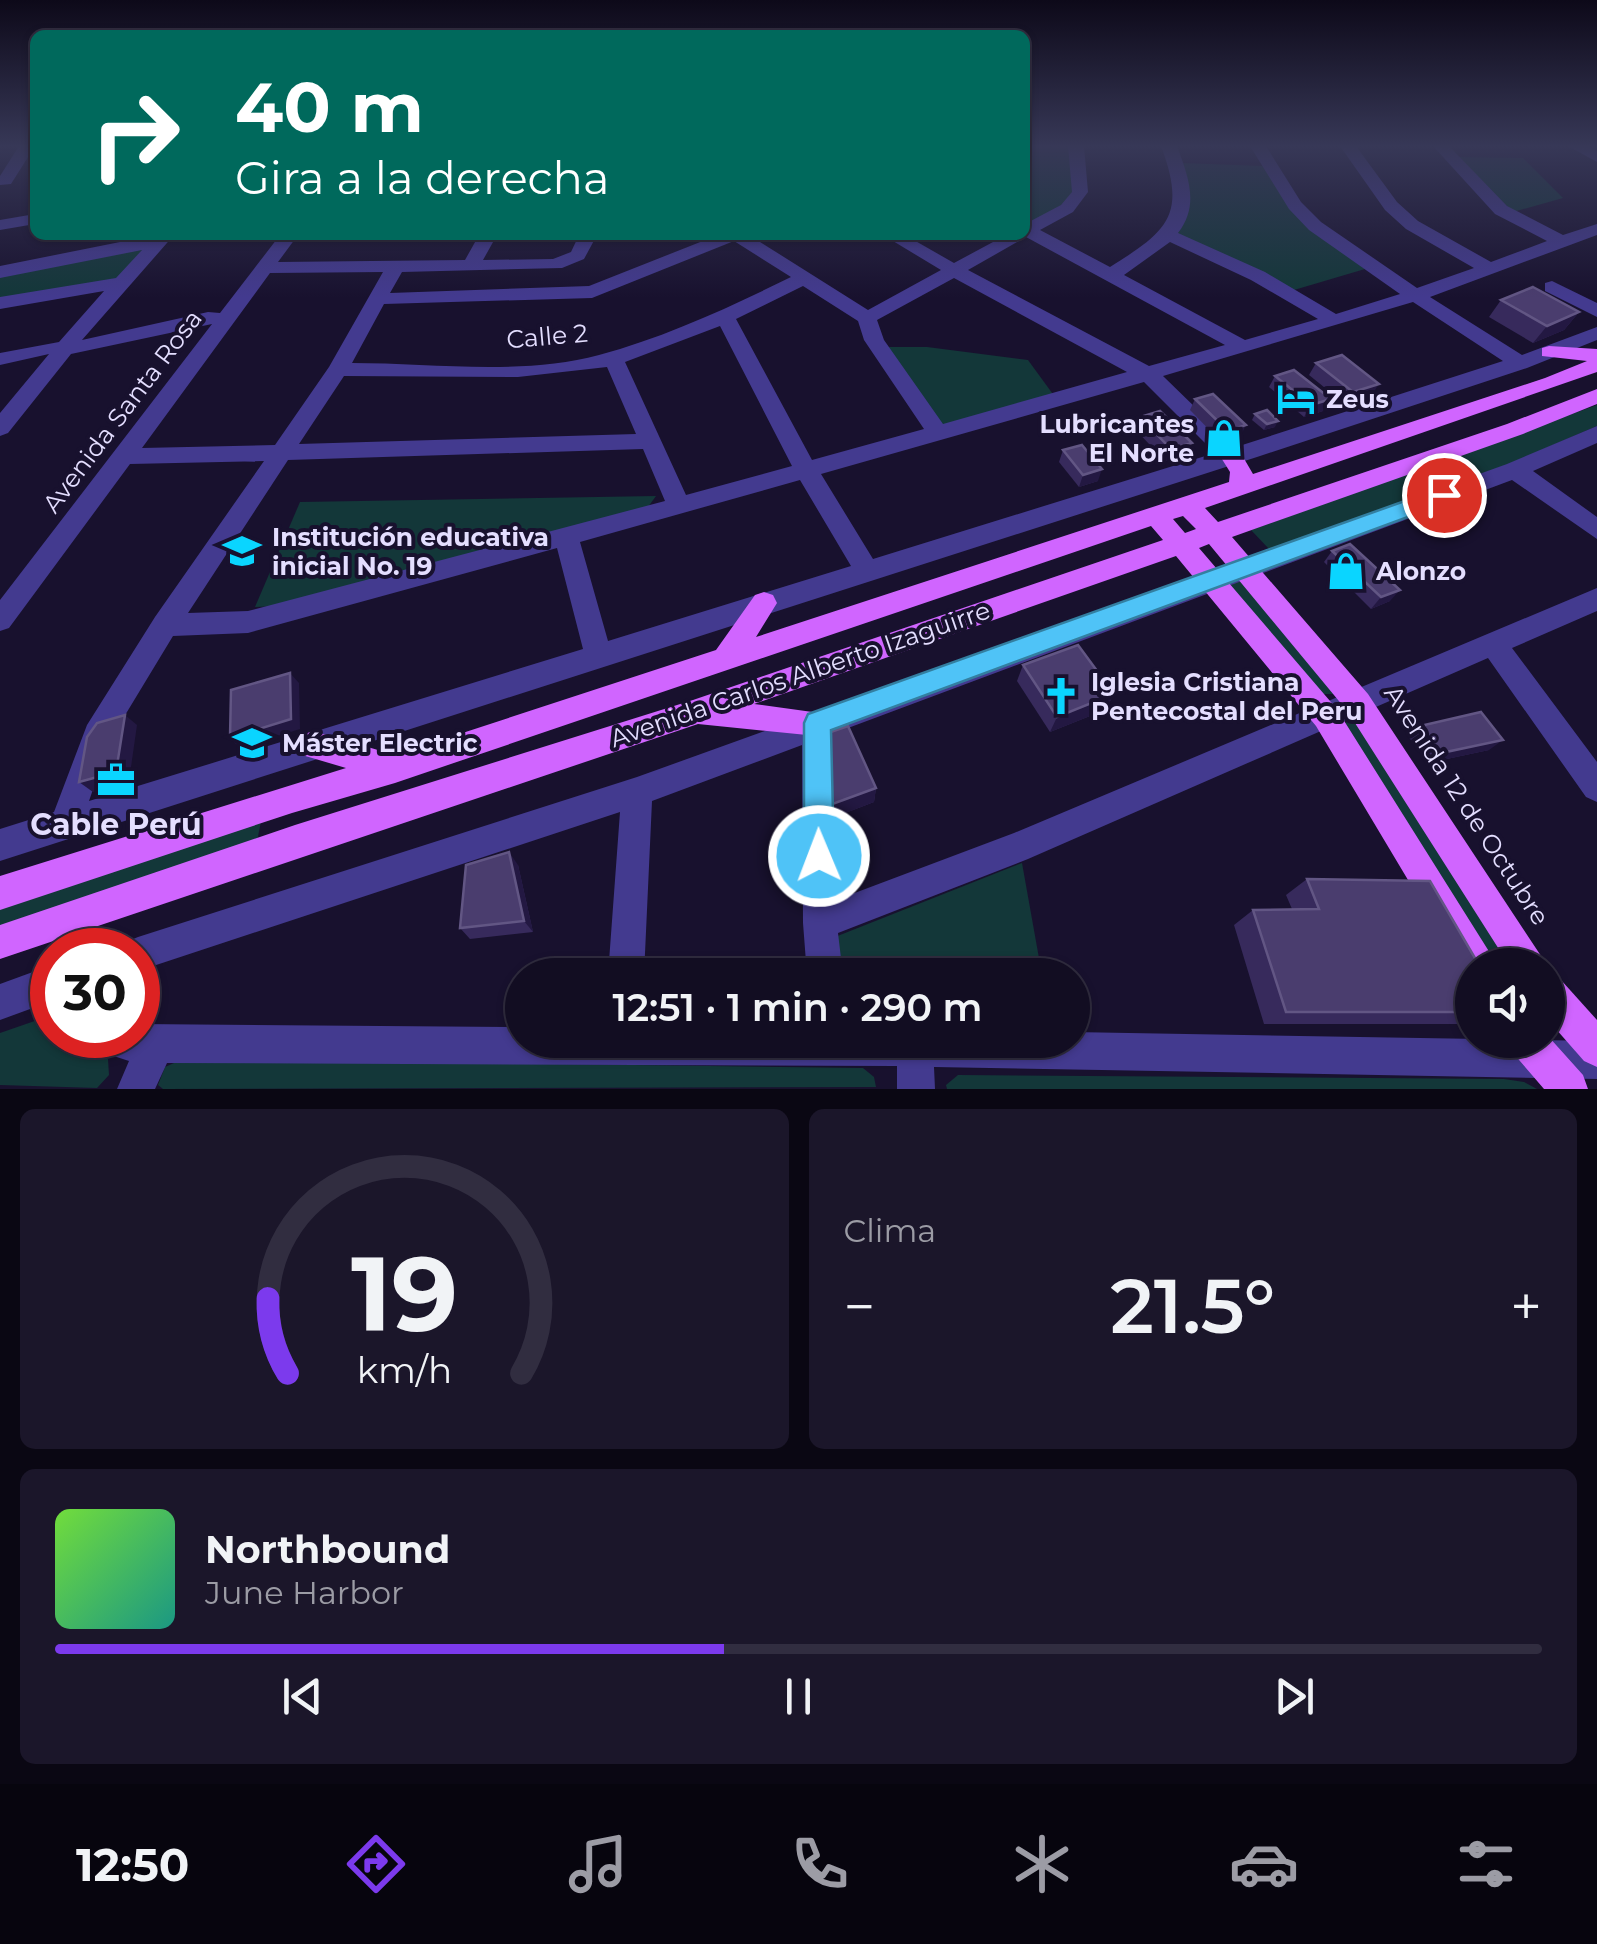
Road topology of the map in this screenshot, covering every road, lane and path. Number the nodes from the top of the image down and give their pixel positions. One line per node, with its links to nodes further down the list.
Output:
1 (1075, 197): 8 (street)
2 (1186, 197): 11 (street)
3 (1290, 197): 33 (street)
4 (1384, 197): 26 (street)
5 (1488, 197): 22 (street)
6 (30, 220): 7 (street)
7 (0, 226)
8 (1030, 228)
9 (1597, 230): 22 (street)
10 (1030, 234): 29 (street)
11 (1168, 235): 29 (street); 40 (street)
12 (153, 240): 28 (street)
13 (161, 240): 31 (street)
14 (266, 240): 39 (street, Avenida Santa Rosa)
15 (285, 240): 25 (street, Avenida Santa Rosa)
16 (485, 240): 24 (street)
17 (586, 240): 24 (street)
18 (723, 240): 34 (street)
19 (744, 240): 30 (street)
20 (901, 240): 27 (street)
21 (1008, 240): 27 (street)
22 (1564, 242): 26 (street)
23 (396, 265): 24 (street); 25 (street); 34 (street)
24 (471, 265)
25 (264, 268): 39 (street, Avenida Santa Rosa)
26 (1490, 269): 33 (street)
27 (954, 270): 38 (street); 51 (street)
28 (0, 272)
29 (1109, 276): 42 (street)
30 (804, 278): 37 (street, Calle 2); 38 (street)
31 (121, 282): 35 (street); 43 (street)
32 (1552, 287): 36 (street)
33 (1417, 296): 40 (street); 48 (street)
34 (377, 299): 50 (street)
35 (0, 303)
36 (1597, 311)
37 (724, 318): 46 (street, Calle 2); 62 (street)
38 (867, 318): 56 (street)
39 (217, 319): 43 (street); 60 (street, Avenida Santa Rosa); 75 (street, Avenida Santa Rosa)
40 (1334, 320): 42 (street)
41 (1597, 333): 44 (street)
42 (1242, 346): 51 (street)
43 (65, 348): 47 (street); 54 (street)
44 (1548, 352): 45 (main road); 48 (street)
45 (1597, 356)
46 (613, 357): 50 (street, Calle 2); 58 (street)
47 (0, 359)
48 (1520, 362): 61 (street)
49 (1597, 364): 53 (main road, Avenida Carlos Alberto Izaguirre)
50 (338, 369): 59 (street)
51 (1148, 376): 56 (street); 61 (street)
52 (1597, 396): 55 (main road, Avenida Carlos Alberto Izaguirre)
53 (1482, 405): 55 (main road); 64 (main road, Avenida Carlos Alberto Izaguirre)
54 (0, 428)
55 (1516, 429): 69 (main road, Avenida Carlos Alberto Izaguirre)
56 (938, 433): 62 (street)
57 (1597, 434): 63 (street, Avenida Carlos Alberto Izaguirre)
58 (651, 441): 59 (street); 66 (street)
59 (285, 451): 60 (street); 79 (street)
60 (121, 456): 78 (street, Avenida Santa Rosa)
61 (1231, 456): 64 (main road); 73 (street)
62 (806, 470): 66 (street); 73 (street)
63 (1515, 470): 68 (street); 72 (street, Avenida Carlos Alberto Izaguirre)
64 (1240, 486): 65 (main road, Avenida Carlos Alberto Izaguirre)
65 (1187, 504): 67 (main road, Avenida Carlos Alberto Izaguirre); 69 (main road, Avenida 12 de Octubre)
66 (679, 506): 70 (street)
67 (1155, 514): 71 (main road); 82 (main road, Avenida Carlos Alberto Izaguirre)
68 (1597, 530)
69 (1214, 532): 71 (main road, Avenida Carlos Alberto Izaguirre); 72 (main road, Avenida 12 de Octubre)
70 (566, 537): 79 (street); 81 (street)
71 (1181, 544): 74 (main road); 84 (main road, Avenida Carlos Alberto Izaguirre)
72 (1245, 566): 74 (street, Avenida Carlos Alberto Izaguirre); 83 (main road, Avenida 12 de Octubre)
73 (866, 569): 76 (street)
74 (1211, 578): 85 (main road); 86 (street, Avenida Carlos Alberto Izaguirre)
75 (0, 592)
76 (764, 604): 81 (street); 82 (main road)
77 (1591, 611): 80 (street)
78 (0, 620)
79 (165, 625): 92 (street)
80 (1494, 645): 83 (street); 89 (street)
81 (600, 656): 87 (street)
82 (728, 656): 88 (main road, Avenida Carlos Alberto Izaguirre)
83 (1358, 702): 85 (street); 100 (main road, Avenida 12 de Octubre)
84 (693, 712): 86 (main road); 93 (main road, Avenida Carlos Alberto Izaguirre)
85 (1326, 717): 96 (street); 99 (main road)
86 (817, 723): 90 (street, Avenida Carlos Alberto Izaguirre); 96 (street)
87 (312, 745): 88 (main road); 92 (street)
88 (395, 770): 91 (main road, Avenida Carlos Alberto Izaguirre)
89 (1597, 786)
90 (637, 792): 98 (street, Avenida Carlos Alberto Izaguirre); 101 (street)
91 (292, 798): 93 (main road); 95 (main road, Avenida Carlos Alberto Izaguirre)
92 (66, 823): 94 (street)
93 (295, 841): 97 (main road, Avenida Carlos Alberto Izaguirre)
94 (0, 845)
95 (0, 893)
96 (820, 923): 102 (street)
97 (0, 942)
98 (160, 947)
99 (1468, 948)
100 (1519, 948)
101 (627, 958)
102 (823, 958)
103 (30, 991): 104 (street)
104 (0, 1002)
105 (1565, 1011): 110 (main road)
106 (505, 1043): 107 (street)
107 (160, 1044)
108 (1090, 1048): 109 (street)
109 (1455, 1048)
110 (1597, 1048)
111 (1565, 1054): 115 (street)
112 (150, 1058): 116 (street)
113 (915, 1058): 117 (street)
114 (1541, 1058): 118 (main road)
115 (1597, 1060)
116 (136, 1089)
117 (916, 1089)
118 (1569, 1089)

